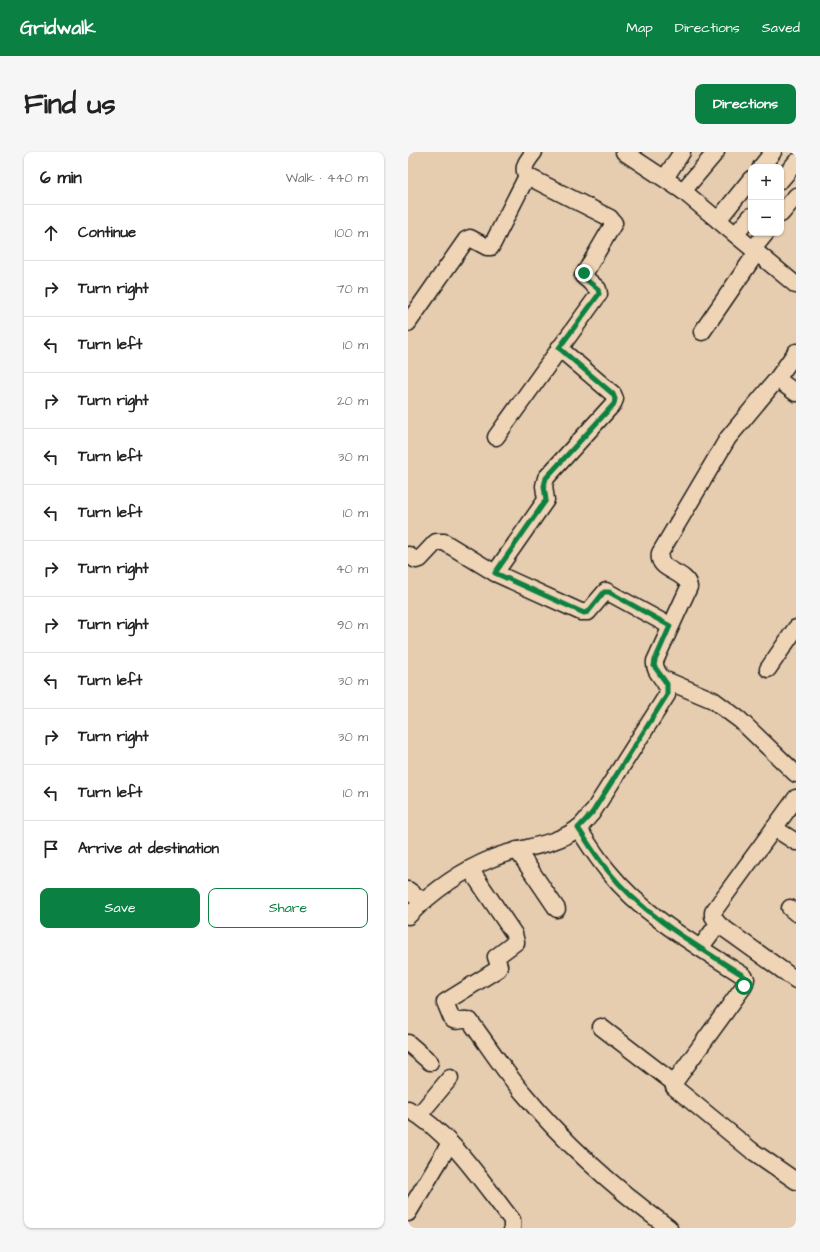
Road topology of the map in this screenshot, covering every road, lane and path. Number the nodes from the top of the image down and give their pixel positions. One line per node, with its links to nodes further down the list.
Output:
1 (534, 152): 8 (street)
2 (624, 152): 10 (street)
3 (682, 152): 10 (street)
4 (716, 152): 12 (street)
5 (773, 152): 7 (street)
6 (796, 162): 9 (street)
7 (763, 164)
8 (527, 176): 21 (street); 23 (street)
9 (784, 176)
10 (665, 178): 12 (street)
11 (748, 183): 15 (street)
12 (683, 191): 15 (street)
13 (796, 196): 14 (street)
14 (784, 210)
15 (718, 220): 17 (street)
16 (748, 220): 17 (street)
17 (736, 234): 19 (street)
18 (764, 236): 19 (street)
19 (755, 251): 20 (street); 22 (street)
20 (793, 276)
21 (408, 323)
22 (702, 332)
23 (559, 348): 27 (street); 29 (street)
24 (796, 352): 25 (street)
25 (777, 379): 26 (street); 30 (street)
26 (796, 393)
27 (496, 437)
28 (408, 555): 29 (street)
29 (495, 573): 30 (street)
30 (670, 626): 33 (street)
31 (796, 628): 32 (street)
32 (768, 669)
33 (663, 680): 34 (street); 36 (street)
34 (796, 774)
35 (796, 798): 37 (street)
36 (578, 828): 39 (street); 46 (street)
37 (774, 828): 38 (street); 45 (street)
38 (796, 842)
39 (516, 850): 40 (street); 43 (street)
40 (470, 869): 42 (street); 58 (street)
41 (408, 890): 42 (street)
42 (422, 901): 44 (street)
43 (557, 909)
44 (408, 916)
45 (718, 924): 46 (street); 47 (street)
46 (700, 948): 52 (street)
47 (796, 980)
48 (601, 1027): 52 (street)
49 (408, 1043): 50 (street)
50 (430, 1062)
51 (450, 1078): 53 (street)
52 (674, 1083): 55 (street)
53 (414, 1112): 54 (street)
54 (450, 1142): 56 (street); 57 (street)
55 (796, 1181)
56 (408, 1213)
57 (512, 1228)
58 (669, 1228)

